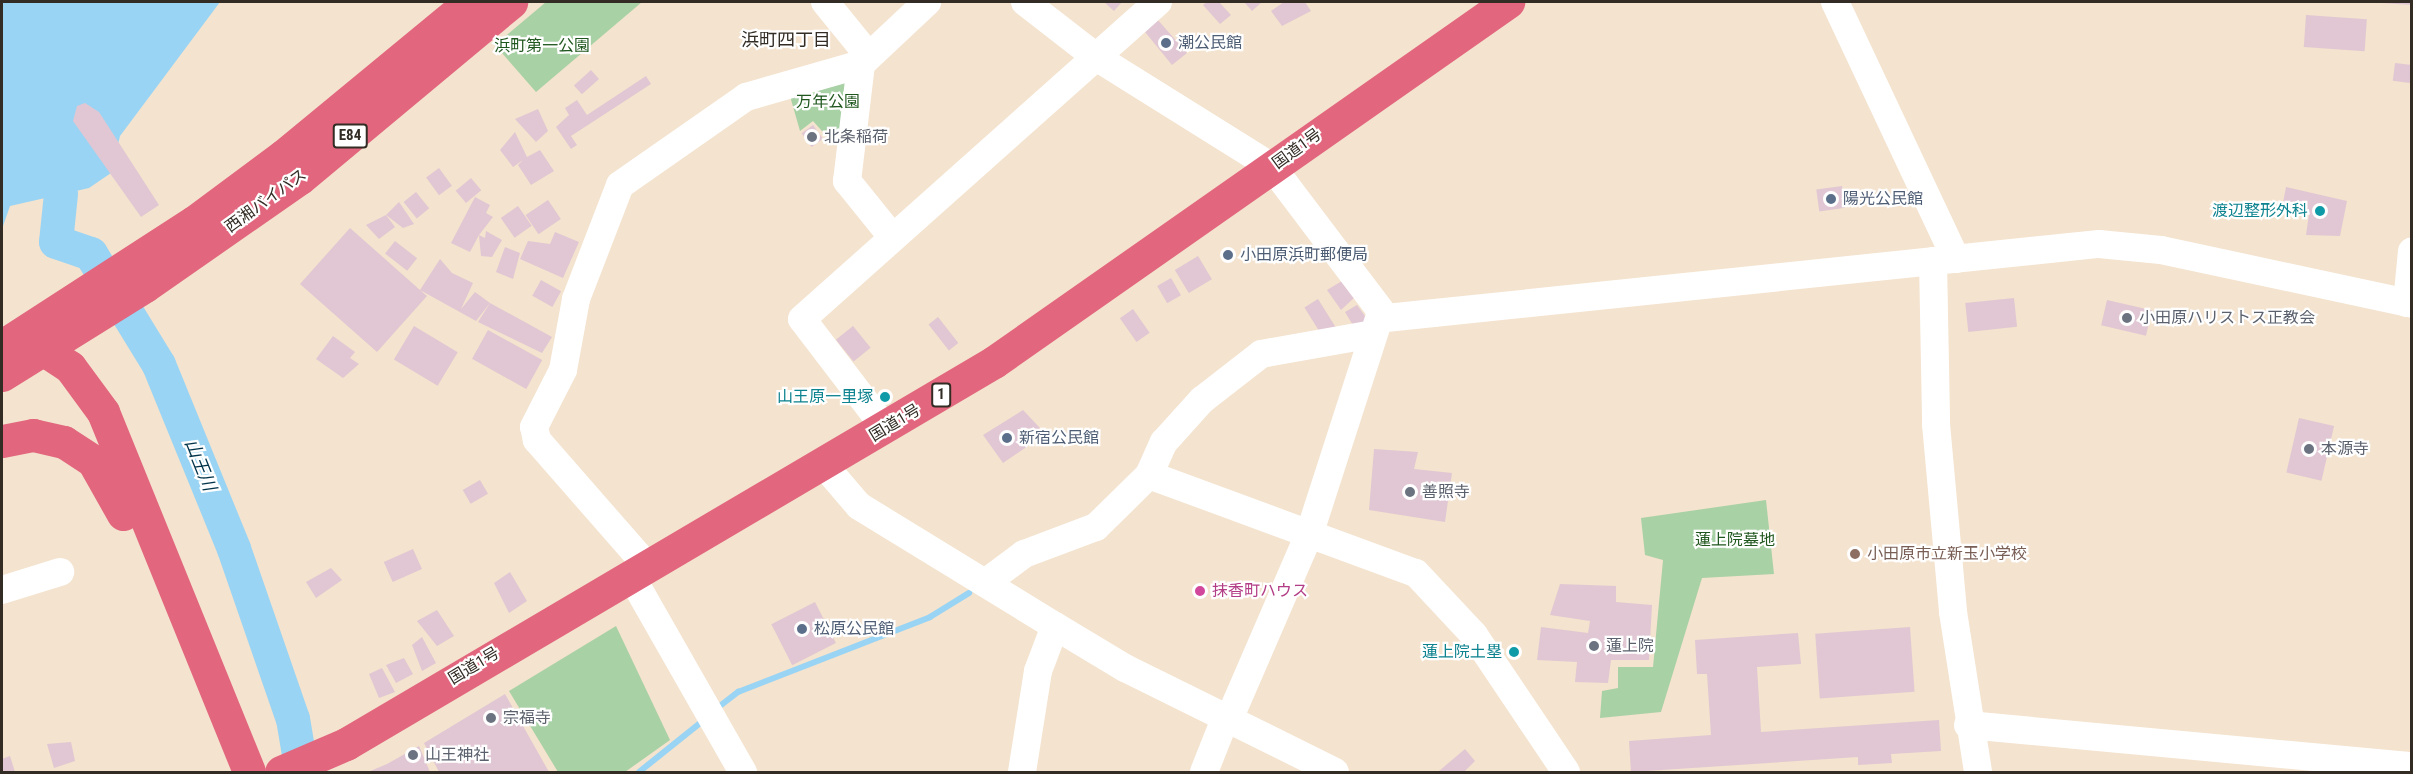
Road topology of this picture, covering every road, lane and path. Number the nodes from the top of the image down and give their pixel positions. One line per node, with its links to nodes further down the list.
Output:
1 (470, 2): 12 (highway, 西湘バイパス / E84)
2 (511, 2): 12 (highway, 西湘バイパス / E84)
3 (825, 2): 10 (street)
4 (927, 2): 10 (street)
5 (1025, 2): 9 (street)
6 (1158, 2): 9 (street)
7 (1508, 2): 11 (highway, 国道1号 / 1)
8 (1835, 2): 15 (street)
9 (1096, 57): 11 (street); 13 (street)
10 (865, 59): 13 (street); 26 (street)
11 (1272, 167): 17 (street); 21 (highway, 国道1号 / 1)
12 (196, 236): 19 (highway, 西湘バイパス / E84); 20 (highway, 西湘バイパス / E84)
13 (893, 238): 21 (street)
14 (2412, 251): 16 (street)
15 (1944, 260): 16 (street); 17 (street); 32 (street)
16 (2410, 303)
17 (1377, 325): 24 (street); 25 (street)
18 (2, 331): 35 (highway)
19 (2, 346)
20 (2, 375)
21 (886, 429): 23 (highway, 国道1号 / 1)
22 (2, 441): 34 (highway)
23 (824, 464): 26 (highway, 国道1号 / 1); 28 (street)
24 (1149, 475): 25 (street); 28 (street)
25 (1310, 532): 31 (street); 41 (street)
26 (639, 571): 36 (highway, 国道1号 / 1); 37 (street)
27 (60, 572): 29 (street)
28 (985, 583): 30 (street)
29 (2, 590)
30 (1055, 626): 31 (street); 38 (street)
31 (1228, 718): 39 (street); 40 (street)
32 (1968, 725): 33 (street); 42 (street)
33 (2412, 766)
34 (237, 772)
35 (249, 772)
36 (281, 772)
37 (743, 772)
38 (1022, 772)
39 (1204, 772)
40 (1335, 772)
41 (1566, 772)
42 (1978, 772)

